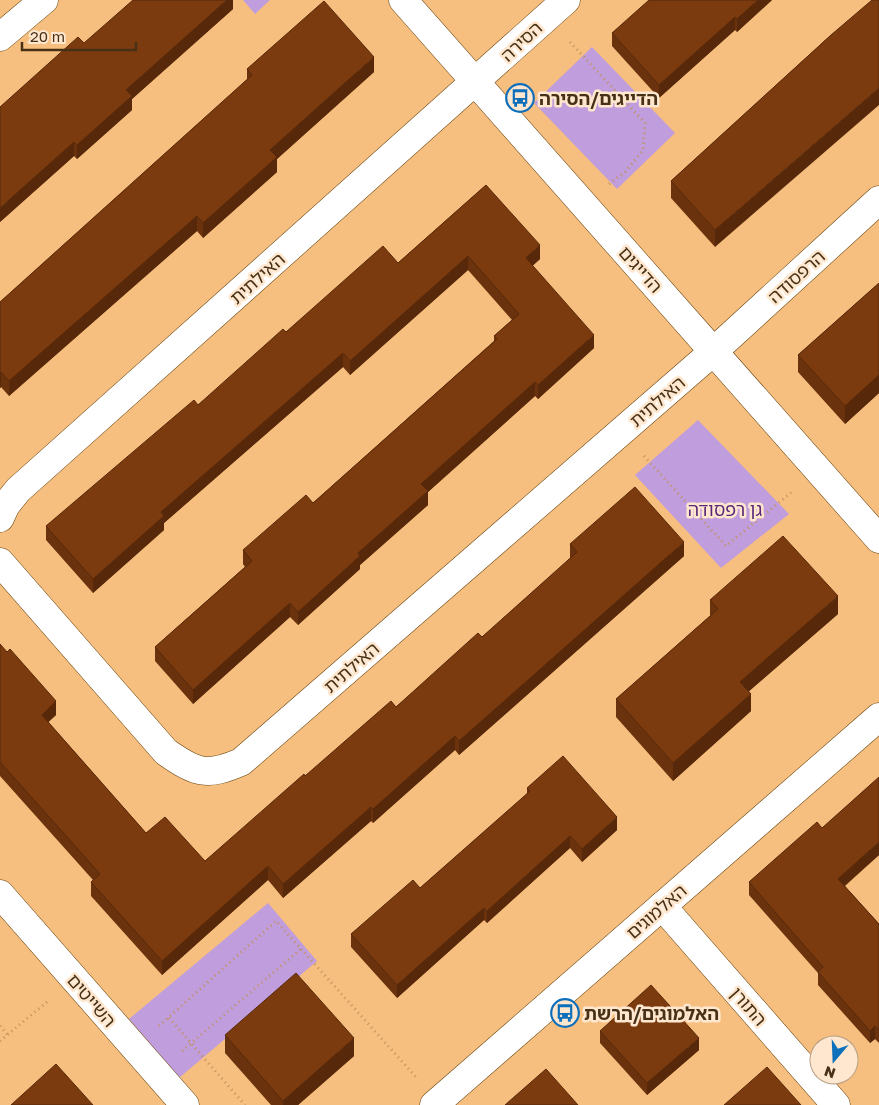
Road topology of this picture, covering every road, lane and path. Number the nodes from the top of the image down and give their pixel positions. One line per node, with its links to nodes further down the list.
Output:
1 (44, 0): 4 (street)
2 (403, 0): 5 (street, הדייגים)
3 (557, 9): 5 (street, הסירה); 7 (path)
4 (0, 38)
5 (476, 83): 7 (street, הדייגים); 11 (street, האילתית)
6 (879, 200): 8 (street, הרפסודה)
7 (584, 205): 8 (street, הדייגים)
8 (714, 351): 9 (street, האילתית); 10 (street, הדייגים)
9 (622, 431): 10 (path); 13 (street, האילתית)
10 (819, 471): 12 (street, הדייגים)
11 (0, 518)
12 (879, 539)
13 (0, 562)
14 (879, 717): 16 (street, האלמוגים)
15 (0, 894): 18 (street, השייטים)
16 (662, 906): 26 (street, האלמוגים); 29 (street, התורן)
17 (300, 949): 19 (path); 23 (path); 26 (path)
18 (74, 980): 21 (path); 24 (street, השייטים)
19 (168, 1018): 23 (path); 24 (path)
20 (0, 1026): 21 (path)
21 (8, 1035): 22 (path)
22 (0, 1041)
23 (191, 1043): 25 (path); 28 (path)
24 (134, 1048): 25 (street, השייטים)
25 (157, 1073): 27 (street, השייטים)
26 (436, 1103)
27 (185, 1105)
28 (245, 1105)
29 (836, 1105)

